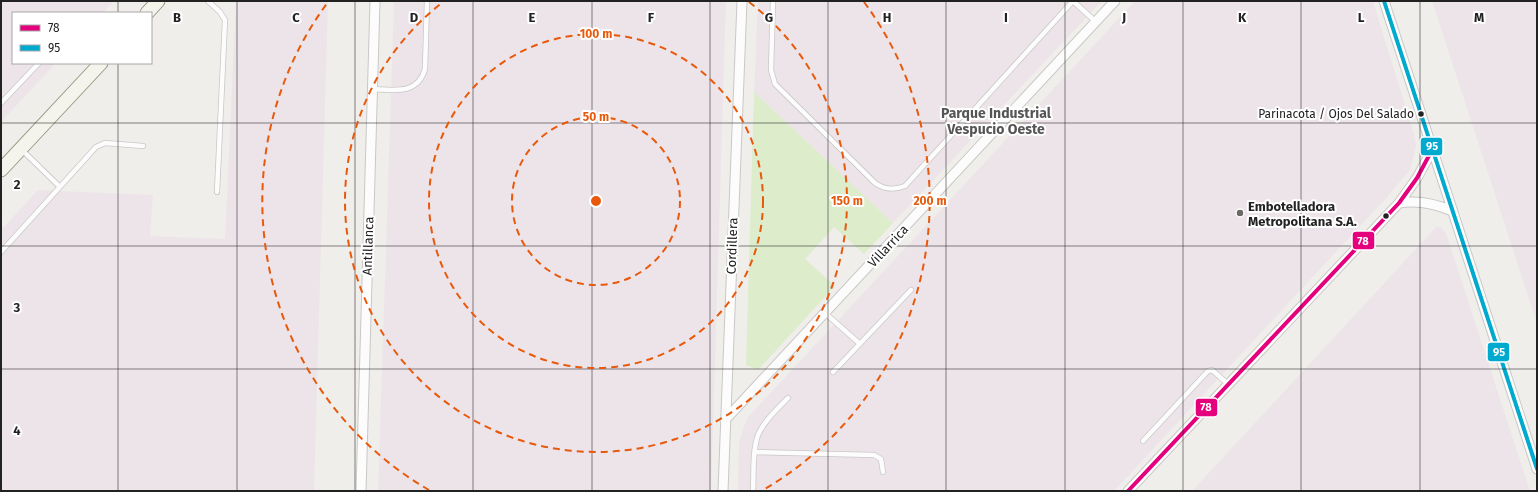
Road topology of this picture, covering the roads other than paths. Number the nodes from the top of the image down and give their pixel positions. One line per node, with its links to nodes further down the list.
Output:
1 (158, 1): 10 (main road)
2 (208, 1): 21 (lane)
3 (375, 1): 14 (street, Antillanca)
4 (427, 1): 14 (lane)
5 (742, 1): 31 (street, Cordillera)
6 (774, 1): 7 (lane)
7 (1073, 1): 11 (lane)
8 (1115, 1): 11 (street, Villarrica)
9 (1384, 1): 18 (street)
10 (148, 12)
11 (1096, 22): 26 (street, Villarrica)
12 (38, 64): 15 (lane)
13 (100, 64): 17 (main road)
14 (373, 89): 36 (street, Antillanca)
15 (1, 103)
16 (142, 146): 20 (lane)
17 (21, 149): 19 (main road); 20 (lane)
18 (1432, 150): 22 (street); 23 (street)
19 (1, 170)
20 (60, 187): 24 (lane)
21 (217, 192)
22 (1398, 202): 23 (street); 29 (street)
23 (1452, 211): 34 (street)
24 (1, 252)
25 (911, 290): 27 (lane)
26 (825, 313): 27 (lane); 31 (street, Villarrica)
27 (860, 344): 28 (lane)
28 (833, 372)
29 (1228, 384): 32 (lane); 39 (street)
30 (788, 398): 33 (lane)
31 (725, 420): 37 (street, Cordillera)
32 (1143, 441)
33 (755, 452): 35 (lane); 38 (lane)
34 (1537, 468)
35 (883, 472)
36 (361, 491)
37 (723, 491)
38 (753, 491)
39 (1128, 491)

